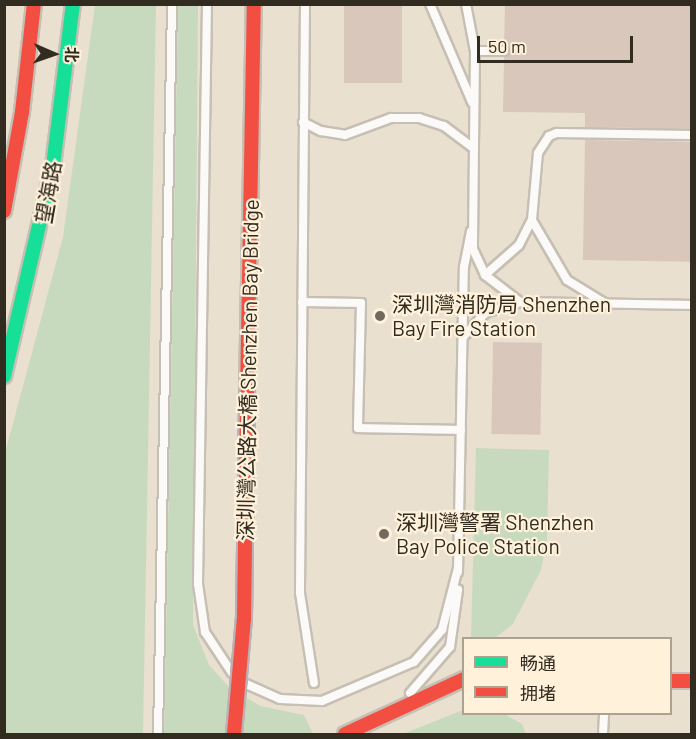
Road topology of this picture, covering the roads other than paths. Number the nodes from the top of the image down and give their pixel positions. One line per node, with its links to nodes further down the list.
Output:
1 (34, 4): 15 (main road, 望海路)
2 (73, 4): 24 (main road, 望海路)
3 (172, 4): 34 (lane)
4 (207, 4): 26 (lane)
5 (254, 4): 35 (main road, 深圳灣公路大橋 Shenzhen Bay Bridge, bridge)
6 (305, 4): 12 (lane)
7 (430, 4): 11 (lane)
8 (466, 4): 9 (lane)
9 (475, 51): 10 (lane); 11 (lane)
10 (504, 51)
11 (473, 105): 14 (lane)
12 (303, 122): 14 (lane); 19 (lane)
13 (692, 135): 16 (lane)
14 (472, 147): 17 (lane)
15 (4, 211)
16 (532, 220): 18 (lane); 21 (lane)
17 (471, 232): 18 (lane); 23 (lane)
18 (485, 275): 20 (lane)
19 (302, 302): 25 (lane); 30 (lane)
20 (520, 302): 21 (lane); 23 (lane)
21 (606, 304): 22 (lane)
22 (692, 305)
23 (463, 338): 25 (lane)
24 (4, 376)
25 (461, 430): 26 (lane)
26 (458, 568): 31 (lane)
27 (462, 680): 31 (main road)
28 (672, 681): 29 (main road)
29 (692, 681)
30 (314, 683)
31 (401, 706): 33 (main road)
32 (604, 715): 36 (lane)
33 (350, 732)
34 (158, 735)
35 (234, 735)
36 (603, 735)

